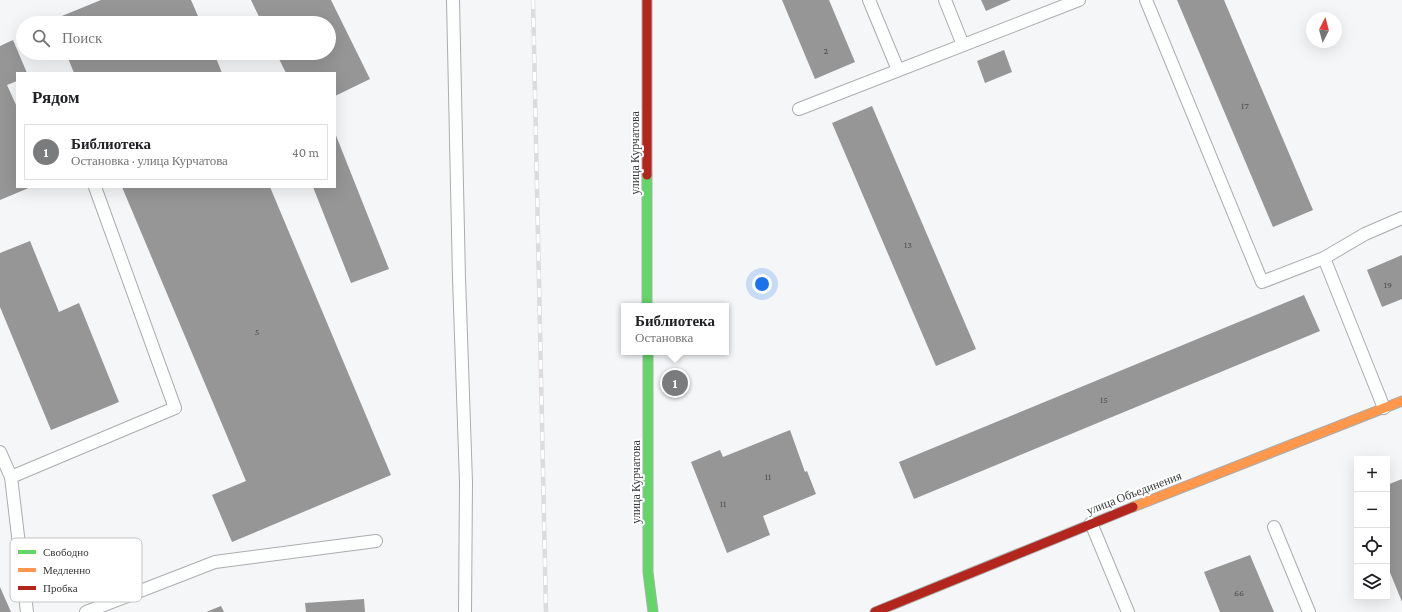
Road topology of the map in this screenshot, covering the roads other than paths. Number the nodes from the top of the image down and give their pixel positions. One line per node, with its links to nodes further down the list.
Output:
1 (453, 0): 28 (lane)
2 (647, 0): 13 (street, улица Курчатова)
3 (869, 0): 8 (lane)
4 (945, 0): 7 (lane)
5 (1079, 0): 7 (lane)
6 (1146, 0): 12 (lane)
7 (963, 45): 8 (lane)
8 (898, 70): 9 (lane)
9 (799, 108)
10 (95, 188): 18 (lane)
11 (1402, 218): 12 (lane)
12 (1324, 258): 16 (lane)
13 (648, 303)
14 (648, 355): 29 (street, улица Курчатова)
15 (1402, 400): 16 (street, улица Объединения)
16 (1384, 408): 19 (street, улица Объединения)
17 (0, 452): 18 (lane)
18 (11, 477): 21 (lane)
19 (1091, 523): 30 (street, улица Объединения); 31 (lane)
20 (1274, 527): 32 (lane)
21 (18, 538)
22 (376, 541): 23 (lane)
23 (142, 590)
24 (26, 602): 26 (lane)
25 (112, 602): 27 (lane)
26 (27, 612)
27 (86, 612)
28 (465, 612)
29 (653, 612)
30 (875, 612)
31 (1128, 612)
32 (1309, 612)

